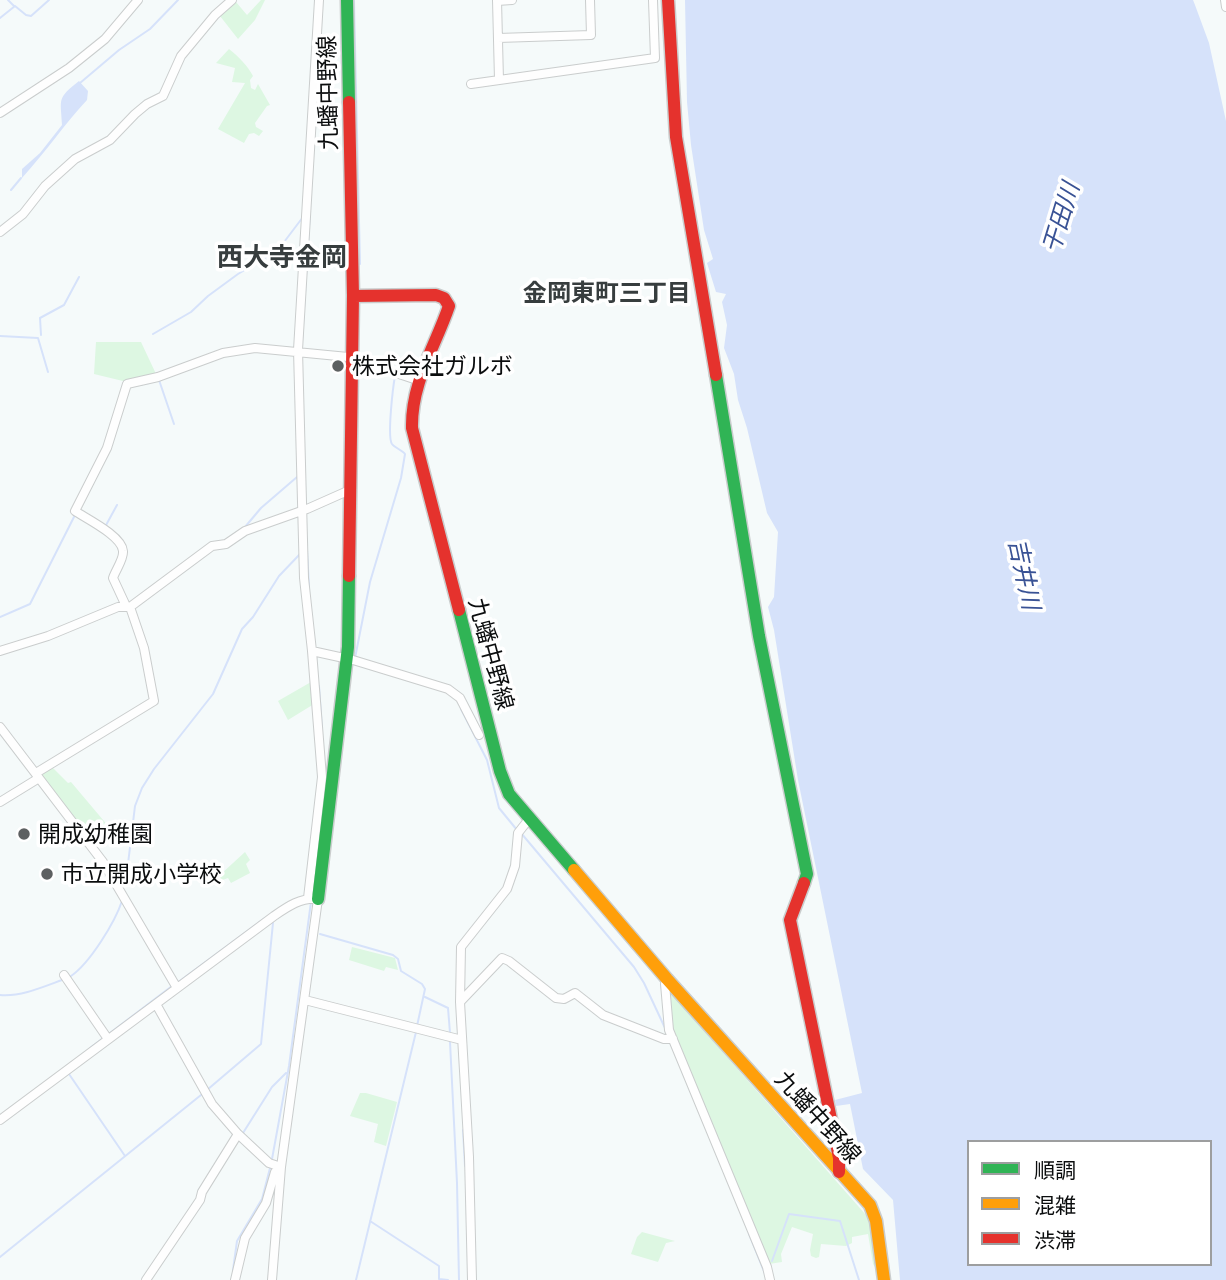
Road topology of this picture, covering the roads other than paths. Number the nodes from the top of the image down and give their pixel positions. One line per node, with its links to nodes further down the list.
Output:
1 (138, 0): 15 (street)
2 (232, 0): 16 (street)
3 (319, 0): 18 (street)
4 (347, 0): 17 (street, 九蟠中野線)
5 (497, 0): 6 (street); 12 (street)
6 (512, 0)
7 (590, 0): 12 (street)
8 (653, 0): 13 (street)
9 (668, 0): 45 (street)
10 (1225, 0): 11 (street)
11 (1226, 7)
12 (498, 38): 13 (street)
13 (499, 80): 14 (street)
14 (471, 84)
15 (0, 113)
16 (0, 232)
17 (354, 296): 19 (street); 20 (street, 九蟠中野線)
18 (301, 351): 19 (street); 22 (street); 23 (street)
19 (353, 359): 20 (street); 21 (street)
20 (416, 380): 31 (street, 九蟠中野線)
21 (352, 489): 22 (street); 26 (street)
22 (304, 510): 23 (street); 25 (street)
23 (128, 606): 24 (street); 29 (street)
24 (0, 651)
25 (314, 652): 26 (street); 32 (street)
26 (348, 659): 28 (street); 32 (street)
27 (0, 727): 29 (street)
28 (479, 735)
29 (37, 776): 30 (street); 35 (street)
30 (0, 802)
31 (529, 819): 34 (street, 九蟠中野線); 37 (street)
32 (311, 897): 35 (street); 36 (street)
33 (66, 977): 39 (street)
34 (667, 979): 40 (street); 45 (street, 九蟠中野線)
35 (175, 986): 38 (street)
36 (305, 1000): 41 (street); 44 (street)
37 (460, 1002): 40 (street); 41 (street)
38 (156, 1004): 39 (street); 43 (street)
39 (107, 1037): 42 (street)
40 (671, 1039): 50 (street)
41 (460, 1040): 49 (street)
42 (0, 1120)
43 (238, 1134): 44 (street); 46 (street)
44 (274, 1165): 47 (street); 48 (street)
45 (839, 1172): 51 (street, 九蟠中野線)
46 (146, 1280)
47 (235, 1280)
48 (272, 1280)
49 (472, 1280)
50 (770, 1280)
51 (884, 1280)

